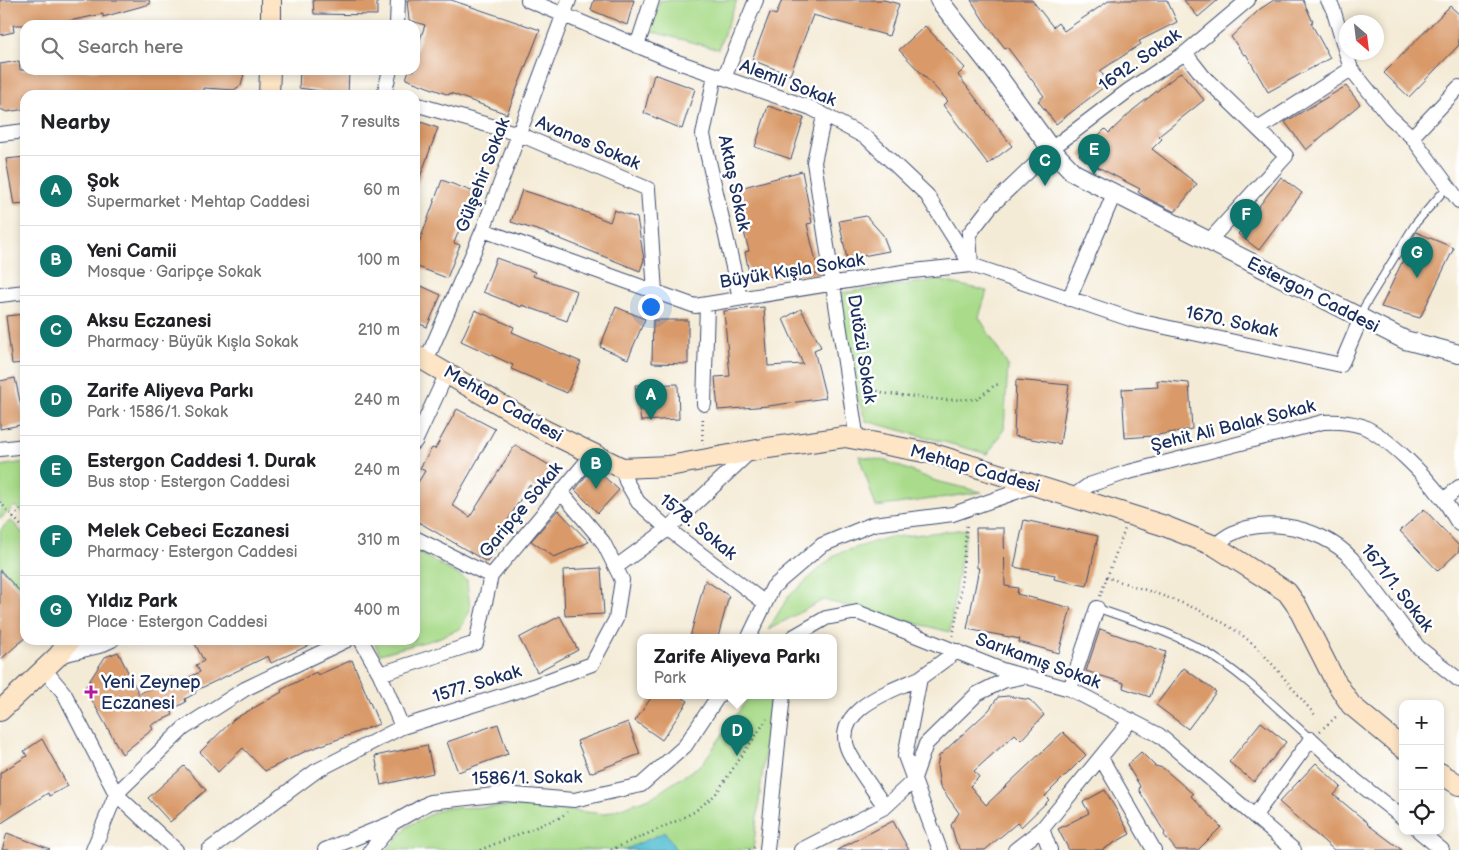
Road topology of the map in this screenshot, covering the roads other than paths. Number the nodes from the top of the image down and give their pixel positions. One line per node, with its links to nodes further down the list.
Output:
1 (271, 0): 11 (main road)
2 (398, 0): 12 (street)
3 (528, 0): 10 (street, Alemli Sokak)
4 (569, 0): 10 (street, Gülşehir Sokak)
5 (652, 0): 13 (street)
6 (756, 0): 18 (street, Aktaş Sokak)
7 (939, 0): 29 (street, Estergon Caddesi)
8 (1248, 0): 14 (street, 1692. Sokak)
9 (1334, 3): 15 (street)
10 (563, 15): 13 (street, Alemli Sokak); 27 (street, Gülşehir Sokak)
11 (270, 20)
12 (397, 20)
13 (637, 46): 18 (street, Alemli Sokak)
14 (1185, 53): 24 (street); 29 (street, 1692. Sokak)
15 (1351, 69): 24 (street); 28 (street)
16 (270, 75): 20 (main road)
17 (389, 75): 21 (street)
18 (719, 77): 23 (street, Alemli Sokak); 41 (street, Aktaş Sokak)
19 (1459, 86): 28 (street)
20 (269, 90)
21 (385, 90)
22 (420, 105): 27 (street, Avanos Sokak)
23 (824, 116): 35 (street, Alemli Sokak); 36 (street, Dutözü Sokak)
24 (1258, 129): 34 (street)
25 (20, 132): 26 (street)
26 (0, 134)
27 (518, 134): 33 (street, Gülşehir Sokak); 38 (street, Avanos Sokak)
28 (1412, 137): 30 (street)
29 (1051, 149): 31 (street, Estergon Caddesi); 35 (street)
30 (1448, 186): 32 (street); 44 (lane)
31 (1114, 194): 34 (street, Estergon Caddesi); 42 (street)
32 (1459, 201)
33 (483, 230): 38 (street, Büyük Kışla Sokak); 46 (street, Gülşehir Sokak)
34 (1208, 242): 44 (street, Estergon Caddesi)
35 (971, 265): 36 (street, Büyük Kışla Sokak); 42 (street)
36 (833, 283): 41 (street, Büyük Kışla Sokak); 50 (street, Dutözü Sokak)
37 (0, 289): 40 (street)
38 (655, 292): 43 (street, Büyük Kışla Sokak)
39 (20, 293): 40 (street)
40 (0, 295)
41 (740, 298): 43 (street, Büyük Kışla Sokak)
42 (1069, 298): 44 (street, 1670. Sokak)
43 (707, 304): 48 (street)
44 (1361, 318): 45 (street, Estergon Caddesi)
45 (1459, 354)
46 (420, 358): 47 (main road, Mehtap Caddesi)
47 (447, 373): 49 (street); 54 (main road, Mehtap Caddesi)
48 (704, 404)
49 (420, 431)
50 (857, 440): 53 (main road, Mehtap Caddesi); 56 (main road, Mehtap Caddesi)
51 (20, 447): 52 (street)
52 (0, 449)
53 (751, 451): 55 (main road, Mehtap Caddesi); 62 (street)
54 (593, 454): 55 (main road, Mehtap Caddesi); 58 (street, Garipçe Sokak)
55 (622, 468): 62 (street, 1578. Sokak)
56 (1033, 486): 59 (main road, Mehtap Caddesi); 67 (street)
57 (1459, 487): 60 (street)
58 (561, 492): 65 (street, 1577. Sokak); 66 (street, Garipçe Sokak)
59 (1071, 498): 60 (street, Şehit Ali Balak Sokak); 64 (main road, Mehtap Caddesi)
60 (1444, 500): 61 (street, Şehit Ali Balak Sokak)
61 (1459, 524)
62 (668, 529): 65 (street); 67 (street, 1578. Sokak)
63 (420, 540): 66 (street)
64 (1215, 546): 80 (street, 1671/1. Sokak); 88 (main road, Mehtap Caddesi)
65 (616, 567): 86 (street, 1577. Sokak)
66 (491, 576): 77 (street, Garipçe Sokak)
67 (765, 603): 69 (street)
68 (1097, 608): 81 (street); 87 (lane)
69 (750, 634)
70 (798, 634): 75 (street, Sarıkamış Sokak)
71 (66, 645): 76 (main road)
72 (101, 645): 76 (street)
73 (337, 645): 93 (street)
74 (363, 645): 77 (street)
75 (954, 650): 78 (street, Sarıkamış Sokak); 79 (street)
76 (51, 662): 84 (main road); 93 (street)
77 (380, 674): 86 (street)
78 (1025, 677): 81 (street, Sarıkamış Sokak); 91 (street)
79 (920, 678): 91 (street); 94 (street)
80 (1459, 680)
81 (1070, 689): 85 (street, Sarıkamış Sokak)
82 (716, 699): 97 (street, 1586/1. Sokak)
83 (783, 699): 105 (street)
84 (0, 711)
85 (1131, 720): 89 (street); 95 (street, Sarıkamış Sokak)
86 (402, 727): 102 (street, 1577. Sokak)
87 (1311, 739): 95 (street); 96 (street)
88 (1399, 745)
89 (1101, 758): 98 (street); 110 (street)
90 (1444, 776): 92 (main road)
91 (913, 781): 94 (street); 107 (street)
92 (1459, 786)
93 (116, 794): 100 (street); 101 (street)
94 (885, 807): 106 (street)
95 (1255, 815): 111 (street, Sarıkamış Sokak)
96 (1399, 815)
97 (393, 823): 103 (street); 104 (street, 1586/1. Sokak)
98 (1042, 829): 108 (street); 109 (street)
99 (1424, 835): 112 (street)
100 (93, 850)
101 (176, 850)
102 (209, 850)
103 (325, 850)
104 (371, 850)
105 (766, 850)
106 (801, 850)
107 (940, 850)
108 (1015, 850)
109 (1050, 850)
110 (1154, 850)
111 (1294, 850)
112 (1442, 850)

